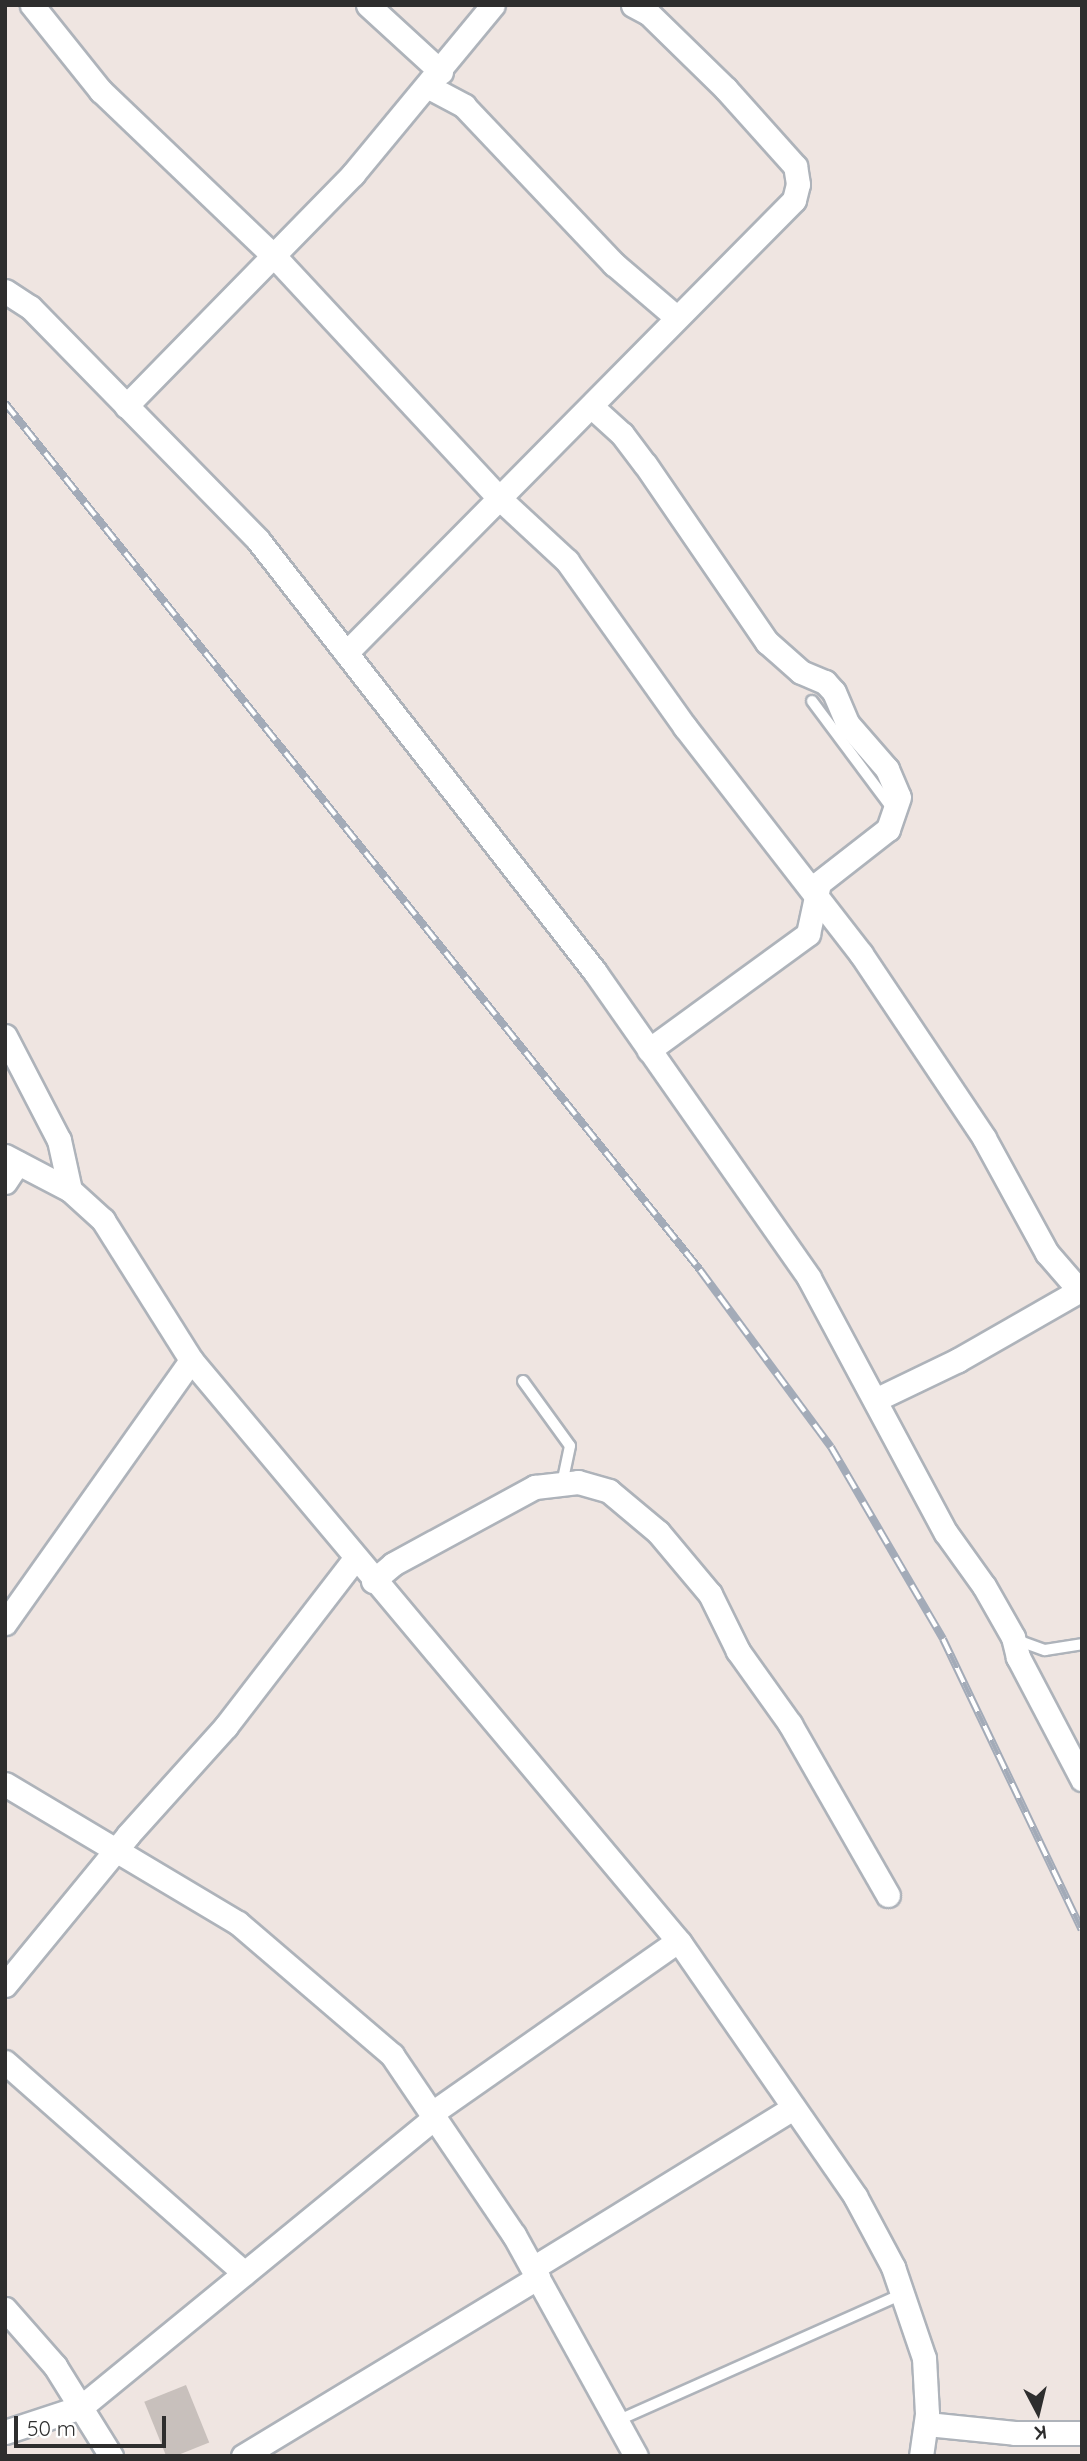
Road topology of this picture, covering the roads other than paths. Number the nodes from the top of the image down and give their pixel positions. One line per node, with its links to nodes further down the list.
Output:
1 (32, 5): 6 (street)
2 (368, 5): 5 (street)
3 (494, 5): 5 (street)
4 (634, 5): 8 (street)
5 (435, 79): 6 (street); 8 (street)
6 (276, 258): 9 (street); 11 (street)
7 (5, 291): 9 (street)
8 (676, 317): 10 (street)
9 (126, 406): 12 (street)
10 (591, 406): 11 (street); 14 (street)
11 (499, 498): 12 (street); 15 (street)
12 (346, 653): 17 (street)
13 (812, 701): 14 (lane)
14 (896, 813): 15 (street)
15 (813, 895): 17 (street); 21 (street)
16 (5, 1036): 20 (street)
17 (649, 1050): 24 (street)
18 (12, 1160): 19 (street); 20 (street)
19 (5, 1182)
20 (70, 1190): 22 (street)
21 (1080, 1289): 24 (street)
22 (191, 1360): 26 (street); 28 (street)
23 (523, 1381): 25 (lane)
24 (875, 1400): 29 (street)
25 (562, 1483): 27 (street); 34 (street)
26 (354, 1560): 27 (street); 33 (street)
27 (373, 1581): 35 (street)
28 (5, 1623)
29 (1013, 1637): 30 (lane); 31 (street)
30 (1082, 1644)
31 (1079, 1767)
32 (5, 1784): 33 (street)
33 (119, 1852): 36 (street); 39 (street)
34 (888, 1895)
35 (678, 1941): 38 (street); 39 (street)
36 (5, 1986)
37 (5, 2062): 41 (street)
38 (793, 2108): 40 (street); 42 (street)
39 (433, 2115): 40 (street); 41 (street)
40 (536, 2272): 45 (street); 50 (street)
41 (244, 2273): 44 (street)
42 (904, 2293): 45 (lane); 46 (street)
43 (5, 2309): 44 (street)
44 (81, 2407): 47 (street); 49 (street)
45 (619, 2420): 51 (street)
46 (927, 2424): 48 (street); 52 (street)
47 (5, 2432)
48 (1082, 2433)
49 (111, 2456)
50 (243, 2456)
51 (636, 2456)
52 (921, 2456)

